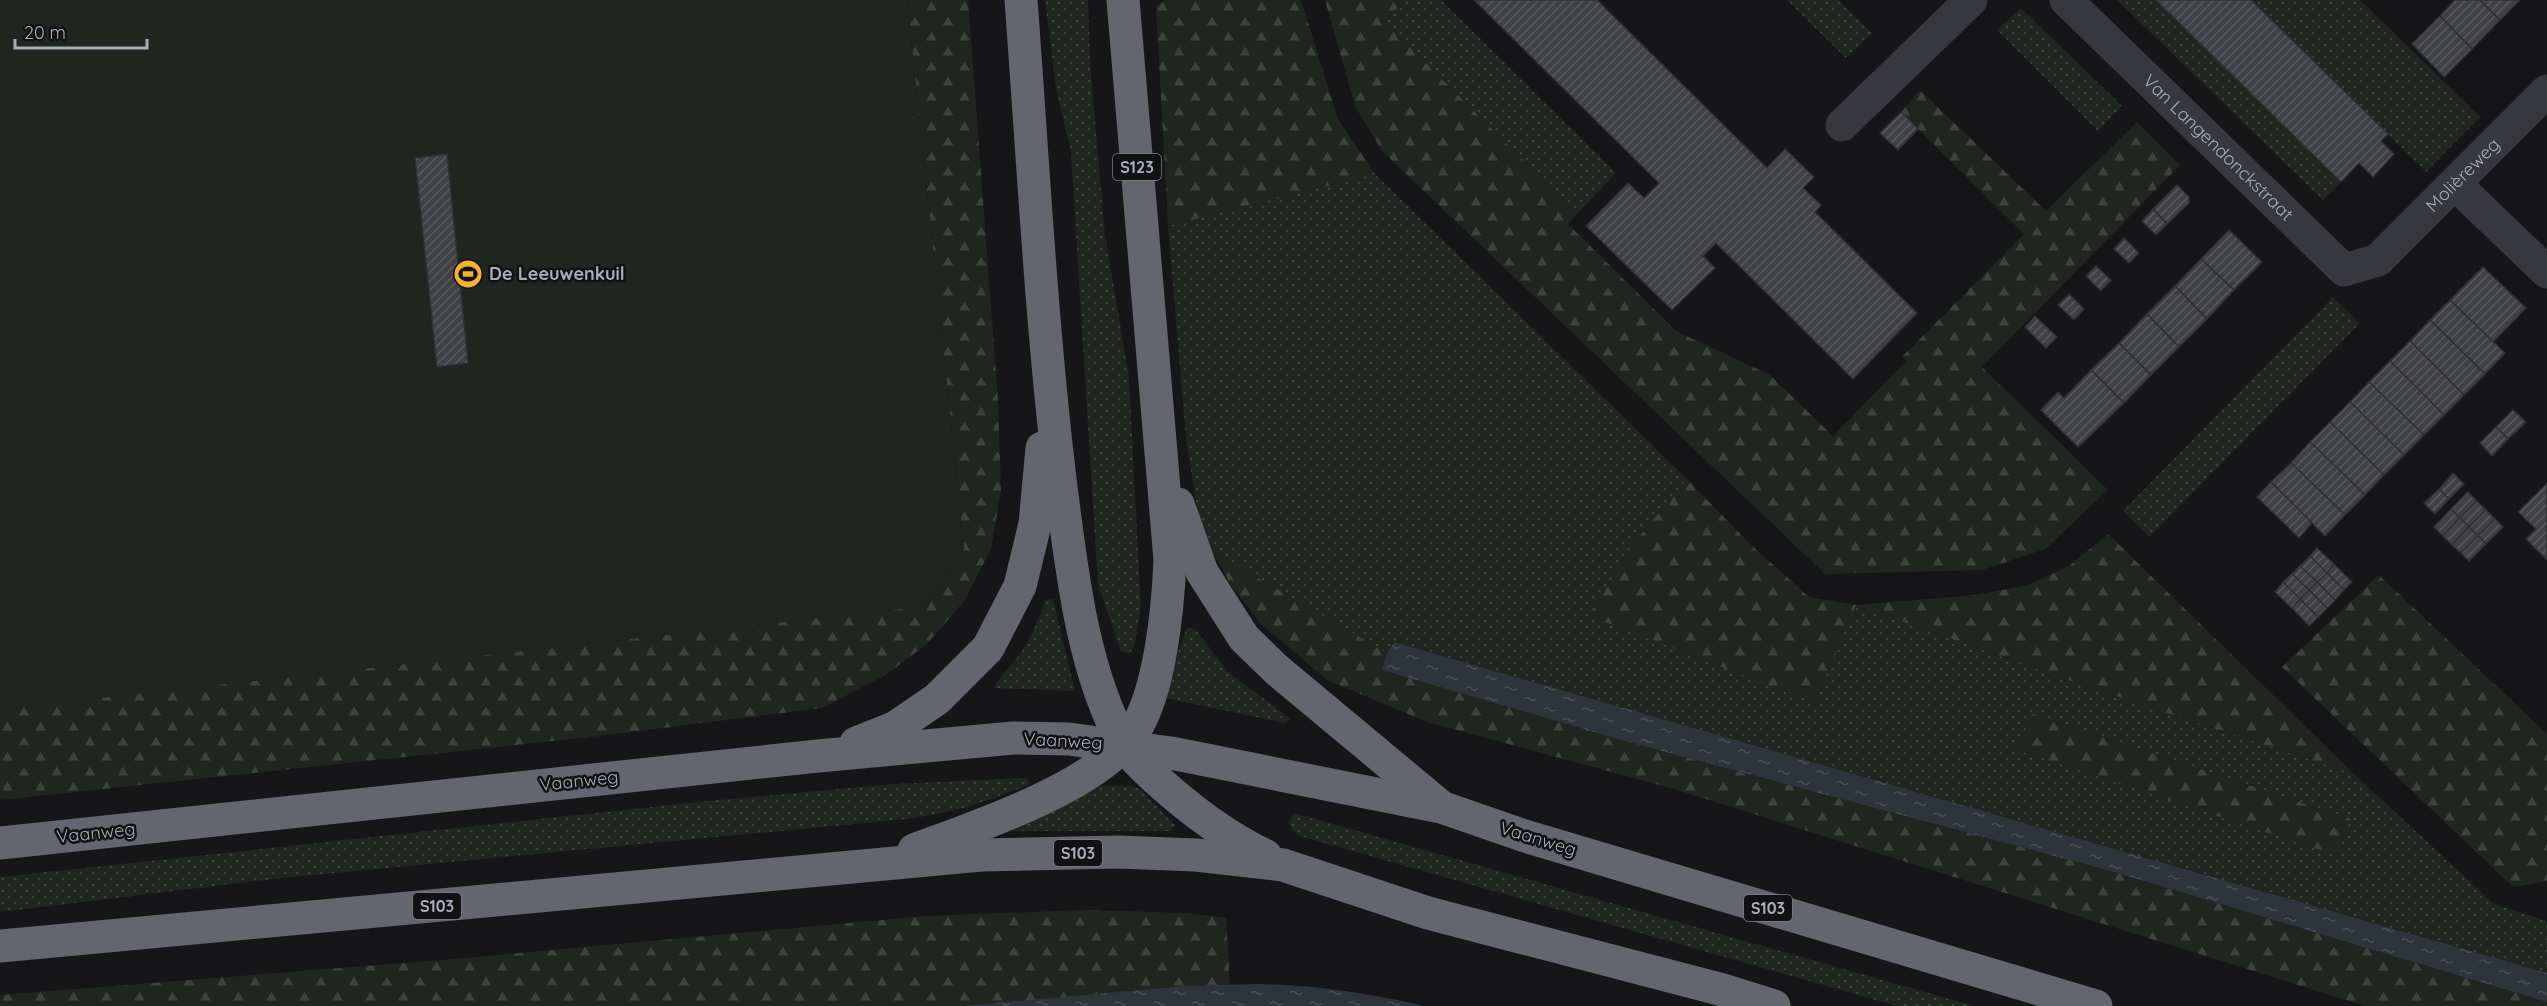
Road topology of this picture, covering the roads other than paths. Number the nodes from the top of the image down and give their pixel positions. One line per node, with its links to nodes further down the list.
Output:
1 (1021, 0): 10 (highway)
2 (1123, 0): 11 (highway, S123)
3 (1971, 0): 6 (street)
4 (2066, 0): 8 (street, Van Langendonckstraat)
5 (2547, 91): 7 (street, Molièreweg)
6 (1842, 125)
7 (2455, 184): 8 (street, Molièreweg); 9 (street)
8 (2378, 260)
9 (2547, 272)
10 (1047, 372): 12 (highway); 13 (highway)
11 (1163, 460): 12 (highway, S123); 14 (highway)
12 (1124, 745): 13 (highway, Vaanweg / S103); 14 (highway, Vaanweg / S103); 16 (highway); 17 (highway)
13 (818, 756): 15 (highway, Vaanweg / S103)
14 (1441, 807): 20 (highway, Vaanweg / S103)
15 (0, 843)
16 (1283, 865): 17 (highway, S103); 19 (highway, S103)
17 (873, 866): 18 (highway, S103)
18 (0, 946)
19 (1774, 1006)
20 (2096, 1006)

